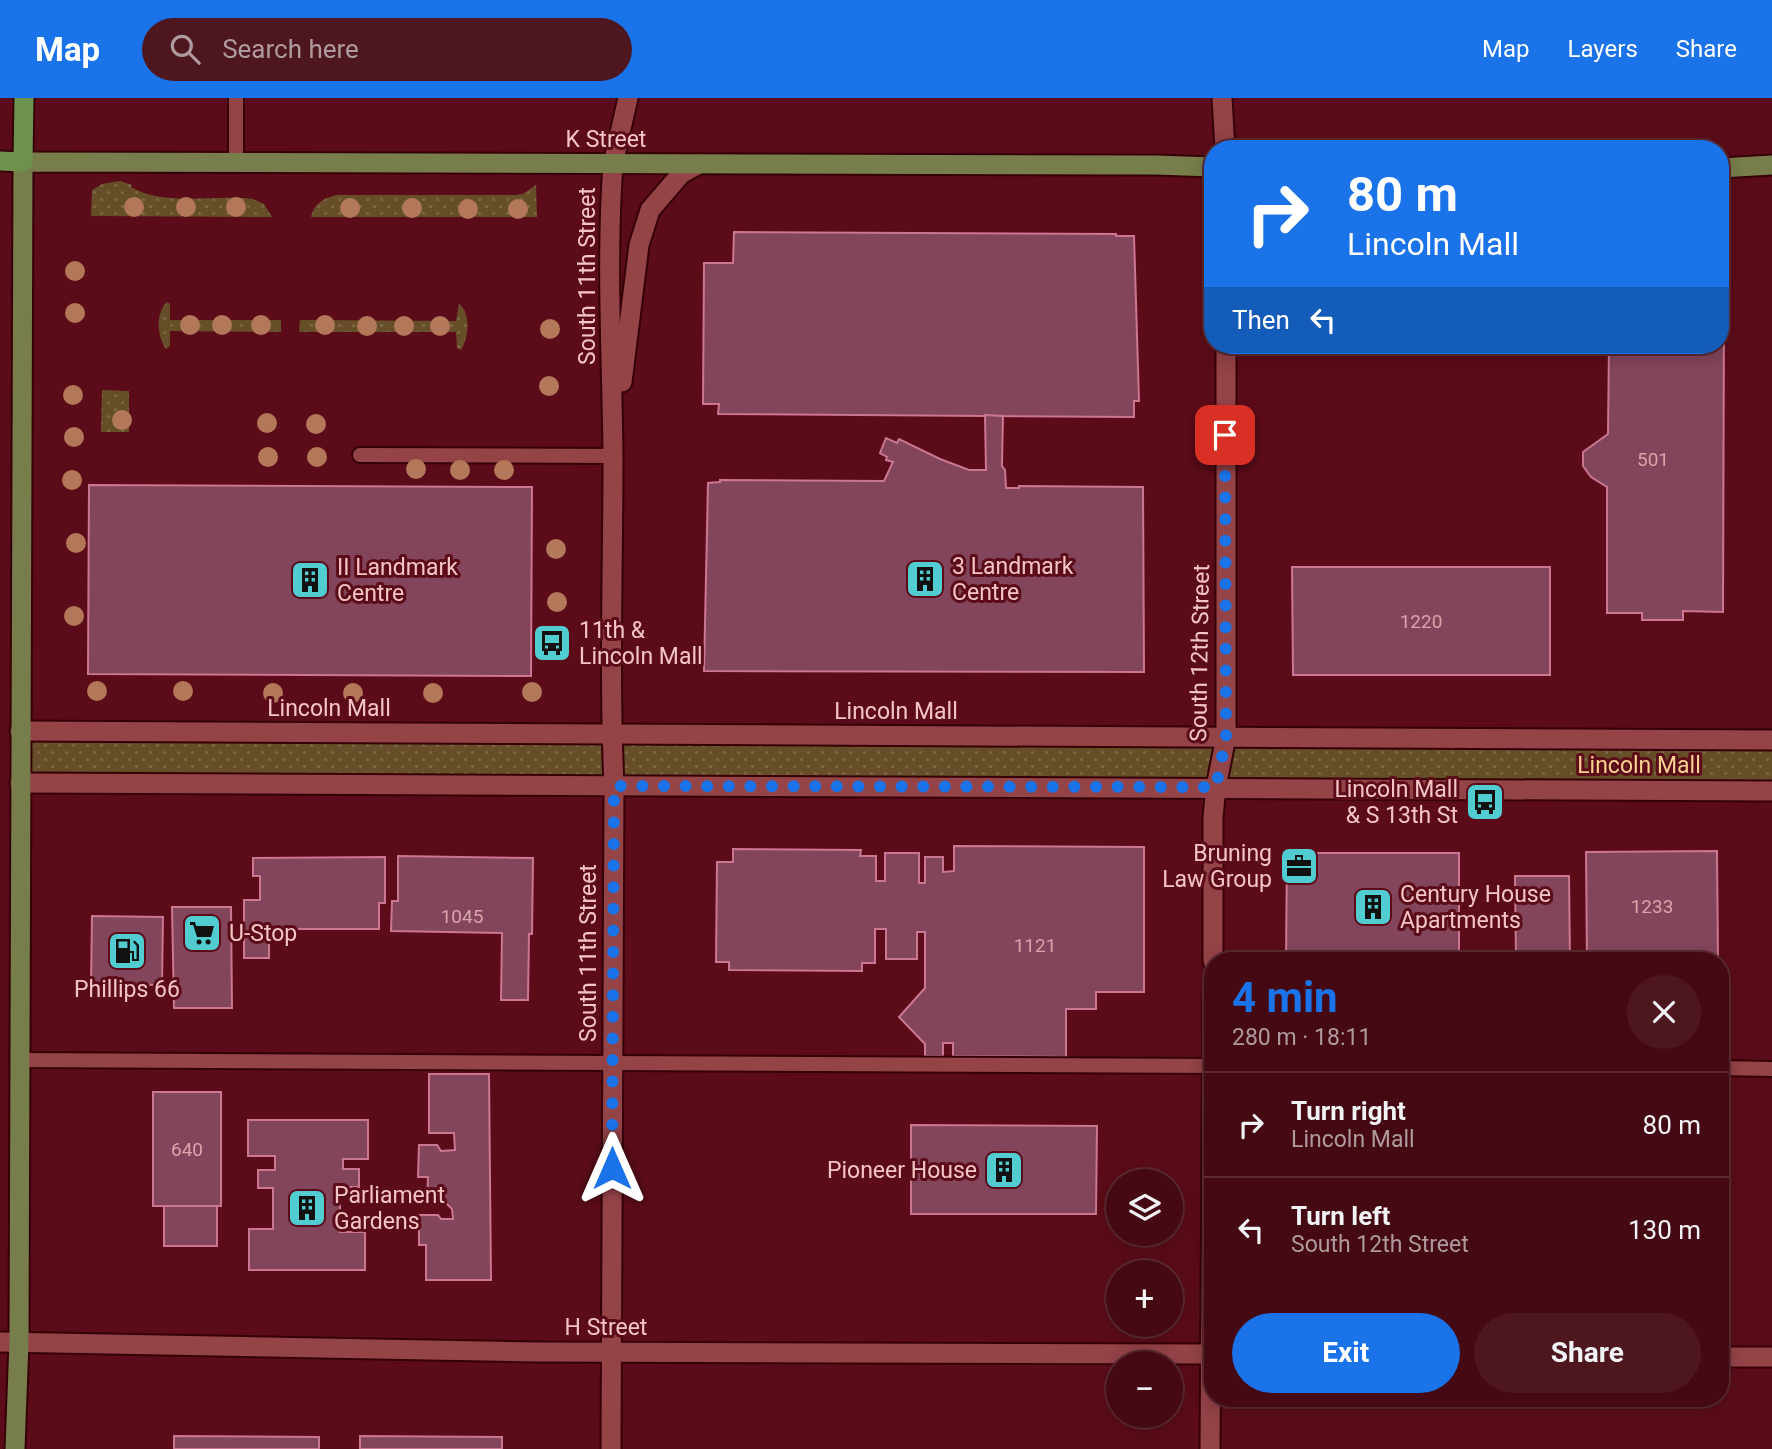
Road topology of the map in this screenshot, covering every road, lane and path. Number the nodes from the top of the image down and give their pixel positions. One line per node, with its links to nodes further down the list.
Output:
1 (24, 98): 7 (highway)
2 (236, 98): 8 (lane)
3 (628, 98): 9 (street, South 11th Street)
4 (1222, 98): 5 (street)
5 (1224, 140)
6 (0, 161): 7 (highway, K Street)
7 (23, 162): 8 (main road, K Street); 17 (main road)
8 (236, 163): 9 (main road, K Street)
9 (613, 164): 10 (main road, K Street); 16 (street, South 11th Street)
10 (699, 164): 12 (main road, K Street); 16 (street, South 11th Street)
11 (1772, 166): 13 (main road)
12 (1204, 167)
13 (1729, 168)
14 (1226, 354): 19 (street, South 12th Street)
15 (360, 455): 16 (lane)
16 (613, 456): 18 (street, South 11th Street)
17 (20, 731): 18 (street, Lincoln Mall); 21 (main road)
18 (611, 734): 19 (street, Lincoln Mall); 22 (street, South 11th Street)
19 (1226, 737): 20 (street, Lincoln Mall); 23 (street, South 12th Street)
20 (1772, 740)
21 (20, 783): 22 (street); 26 (main road)
22 (614, 786): 23 (street); 27 (street, South 11th Street)
23 (1216, 787): 24 (street); 25 (street, South 12th Street)
24 (1772, 791)
25 (1213, 952)
26 (18, 1060): 27 (lane); 31 (main road)
27 (612, 1063): 28 (lane); 32 (street, South 11th Street)
28 (1204, 1066)
29 (1729, 1068): 30 (lane)
30 (1772, 1069)
31 (10, 1342): 32 (street, H Street); 37 (main road)
32 (611, 1352): 33 (street, H Street); 38 (street, South 11th Street)
33 (1204, 1354)
34 (1729, 1357): 35 (street)
35 (1772, 1357)
36 (1211, 1407): 39 (street)
37 (15, 1449)
38 (611, 1449)
39 (1210, 1449)

